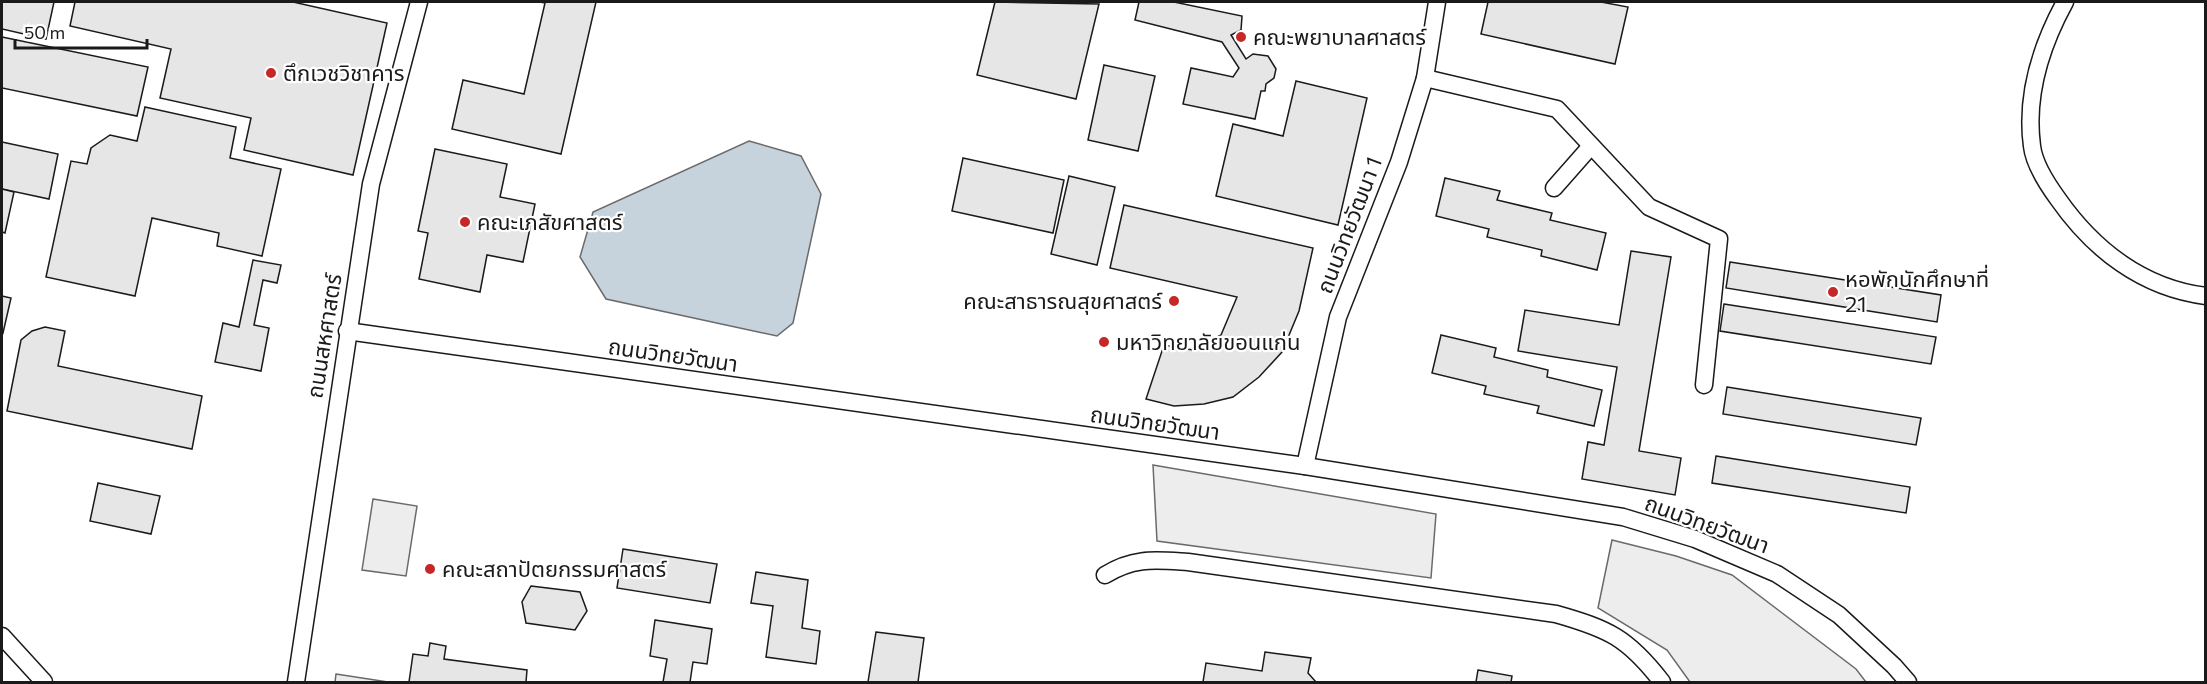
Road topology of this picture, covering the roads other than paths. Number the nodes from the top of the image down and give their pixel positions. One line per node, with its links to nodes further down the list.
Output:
1 (419, 2): 8 (street, ถนนสหศาสตร์)
2 (1437, 2): 4 (street, ถนนวิทยวัฒนา 1)
3 (2065, 2): 7 (street)
4 (1425, 78): 5 (street); 10 (street, ถนนวิทยวัฒนา 1)
5 (1592, 146): 6 (street); 9 (street)
6 (1554, 188)
7 (2205, 296)
8 (347, 331): 10 (street, ถนนวิทยวัฒนา); 14 (street, ถนนสหศาสตร์)
9 (1704, 385)
10 (1305, 466): 16 (street, ถนนวิทยวัฒนา)
11 (1105, 575): 15 (street)
12 (2, 636): 13 (street)
13 (44, 682)
14 (296, 682)
15 (1662, 682)
16 (1908, 682)

